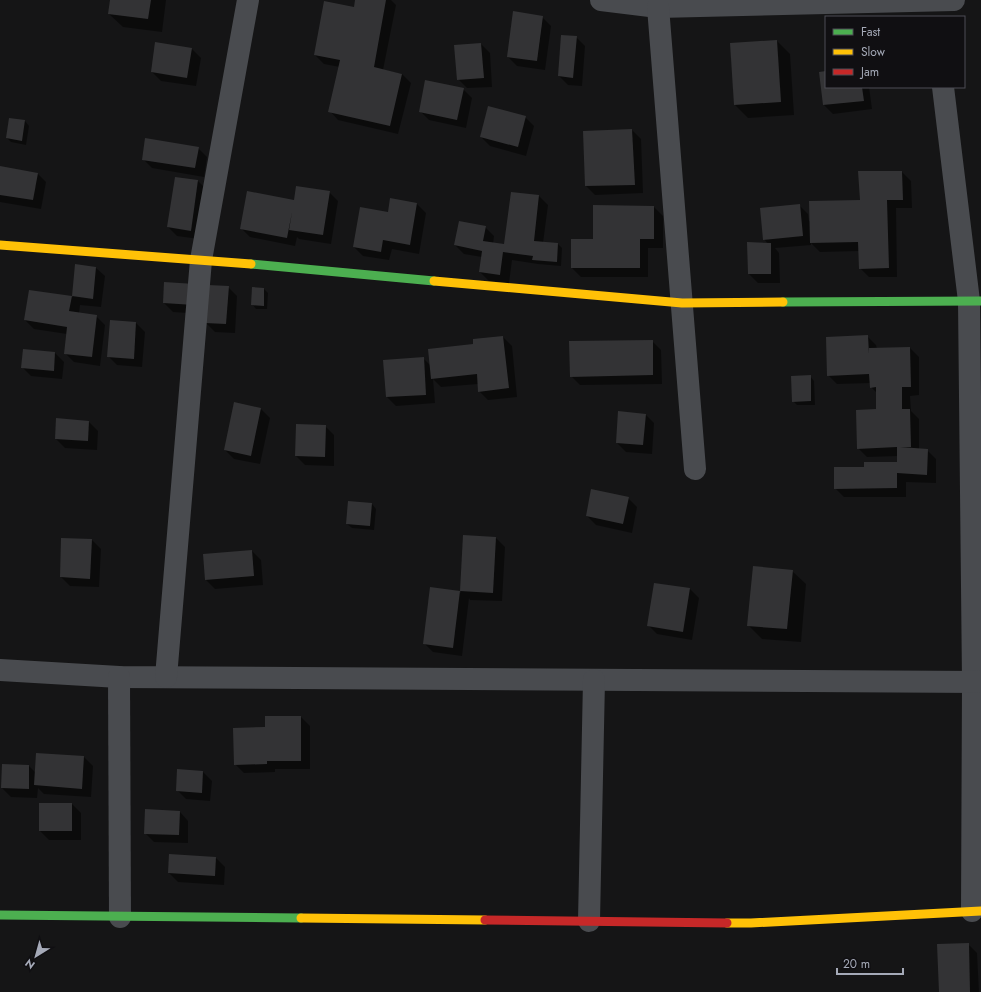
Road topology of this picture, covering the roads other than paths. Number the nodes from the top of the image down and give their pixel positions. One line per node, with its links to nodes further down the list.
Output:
1 (248, 0): 8 (street)
2 (601, 0): 4 (street)
3 (954, 0): 5 (street)
4 (658, 6): 5 (street); 10 (street)
5 (933, 6)
6 (943, 88): 9 (street)
7 (0, 245): 8 (street)
8 (201, 260): 10 (street); 14 (street)
9 (975, 301): 10 (street); 16 (street)
10 (682, 303): 11 (street)
11 (696, 469)
12 (0, 670): 13 (street)
13 (119, 677): 14 (street); 19 (street)
14 (166, 677): 15 (street)
15 (594, 680): 16 (street); 20 (street)
16 (977, 682): 17 (street)
17 (976, 911): 20 (street)
18 (0, 915): 19 (street)
19 (120, 917): 20 (street)
20 (589, 921)

